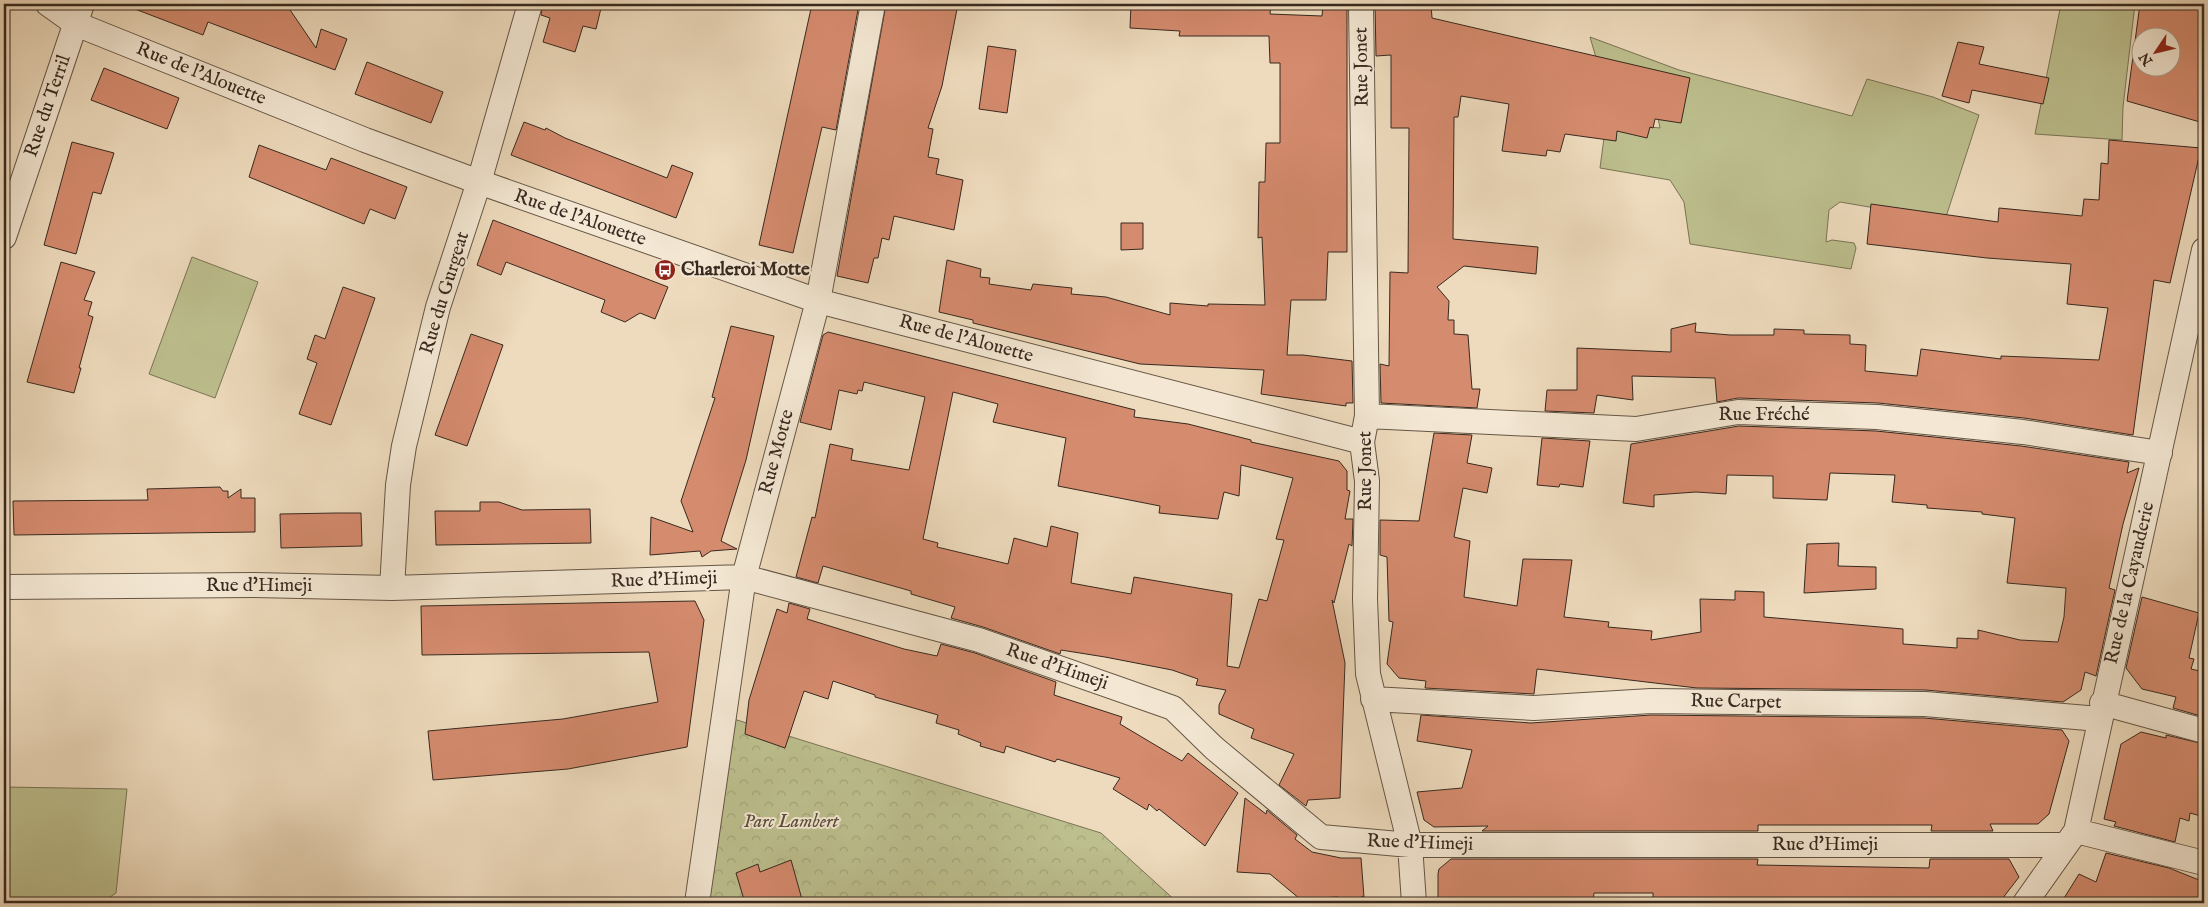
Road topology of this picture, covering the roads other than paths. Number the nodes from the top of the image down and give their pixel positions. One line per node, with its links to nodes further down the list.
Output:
1 (48, 4): 5 (street, Rue de l'Alouette)
2 (530, 4): 6 (street, Rue du Gurgeat)
3 (873, 4): 9 (street, Rue Motte)
4 (1361, 4): 11 (street, Rue Jonet)
5 (79, 14): 6 (street, Rue de l'Alouette); 7 (street, Rue du Terril)
6 (479, 182): 9 (street, Rue de l'Alouette); 16 (street, Rue du Gurgeat)
7 (4, 237)
8 (2204, 250): 10 (street, Rue de la Cayauderie)
9 (818, 301): 12 (street, Rue de l'Alouette); 14 (street, Rue Motte)
10 (2197, 315): 13 (street, Rue de la Cayauderie)
11 (1367, 416): 12 (street, Rue Jonet); 13 (street, Rue Fréché)
12 (1362, 442): 17 (street, Rue Jonet)
13 (2160, 453): 18 (street, Rue de la Cayauderie)
14 (744, 577): 16 (street, Rue d'Himeji); 21 (street, Rue d'Himeji); 23 (street, Rue Motte)
15 (4, 586): 16 (street, Rue d'Himeji)
16 (392, 588)
17 (1373, 699): 18 (street, Rue Carpet); 21 (street, Rue Jonet)
18 (2101, 711): 19 (street, Rue Carpet); 20 (street, Rue de la Cayauderie)
19 (2204, 731)
20 (2071, 838): 21 (street, Rue d'Himeji); 22 (street, Rue d'Himeji); 25 (street, Rue de la Cayauderie)
21 (1410, 845): 24 (street, Rue Jonet)
22 (2204, 863)
23 (697, 903)
24 (1414, 903)
25 (2025, 903)

